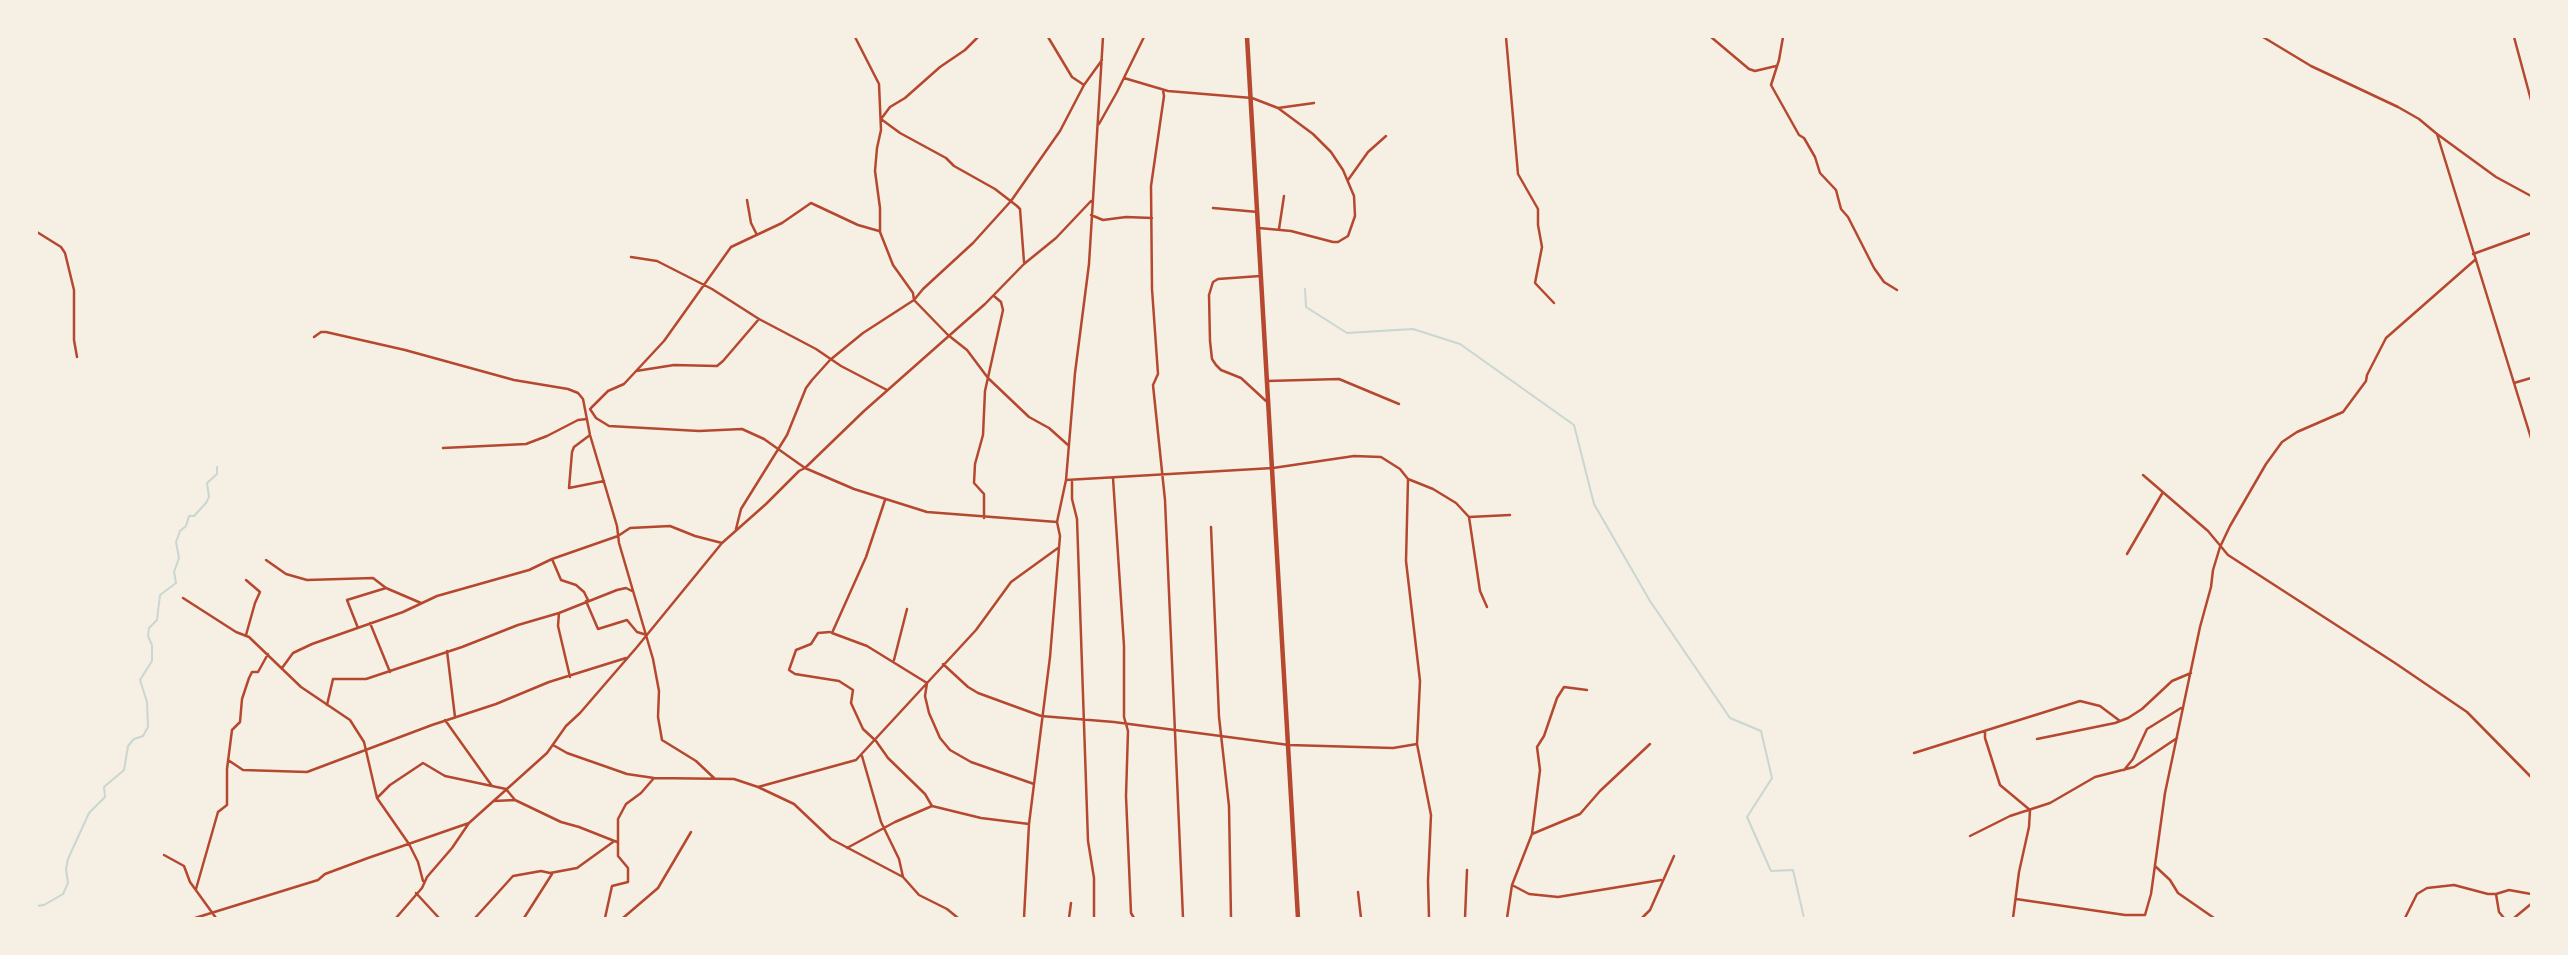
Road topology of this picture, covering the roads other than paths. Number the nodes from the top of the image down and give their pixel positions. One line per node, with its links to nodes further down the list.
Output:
1 (855, 37): 23 (street)
2 (978, 37): 23 (street)
3 (1048, 37): 15 (street)
4 (1103, 37): 12 (street)
5 (1144, 37): 14 (street)
6 (1247, 37): 19 (main road)
7 (1506, 37): 52 (street)
8 (1711, 37): 13 (street)
9 (1783, 37): 13 (street)
10 (2263, 37): 25 (street)
11 (2514, 37): 20 (street)
12 (1102, 60): 15 (street); 24 (street)
13 (1776, 66): 49 (street)
14 (1124, 78): 16 (street); 24 (street)
15 (1084, 85): 31 (street)
16 (1163, 90): 17 (street); 18 (street)
17 (1171, 91): 18 (street); 19 (street)
18 (1164, 96): 36 (street)
19 (1252, 98): 22 (street); 34 (main road)
20 (2531, 100)
21 (1314, 103): 22 (street)
22 (1278, 108): 27 (street)
23 (881, 119): 31 (street); 40 (street)
24 (1098, 125): 32 (street)
25 (2437, 134): 29 (street); 43 (street)
26 (1385, 136): 27 (street)
27 (1348, 180): 38 (street)
28 (1284, 196): 38 (street)
29 (2531, 196)
30 (747, 200): 42 (street)
31 (1011, 201): 46 (street); 51 (street)
32 (1091, 201): 35 (street); 46 (street)
33 (1213, 208): 34 (street)
34 (1258, 212): 37 (main road)
35 (1091, 215): 36 (street); 71 (street)
36 (1152, 218): 76 (street)
37 (1259, 228): 38 (street); 47 (main road)
38 (1279, 229)
39 (37, 232): 56 (street)
40 (880, 232): 42 (street); 51 (street)
41 (2531, 233): 43 (street)
42 (757, 235): 48 (street)
43 (2473, 254): 45 (street)
44 (631, 257): 48 (street)
45 (2476, 259): 62 (street); 93 (street)
46 (1024, 264): 50 (street)
47 (1261, 276): 61 (main road); 64 (street)
48 (705, 286): 53 (street); 58 (street)
49 (1897, 290)
50 (994, 296): 54 (street); 59 (street)
51 (914, 300): 54 (street); 57 (street)
52 (1554, 303)
53 (759, 319): 57 (street); 58 (street)
54 (948, 335): 59 (street); 63 (street)
55 (314, 337): 67 (street)
56 (77, 356)
57 (830, 360): 63 (street); 73 (street)
58 (636, 371): 66 (street)
59 (988, 378): 71 (street); 87 (street)
60 (2531, 378): 62 (street)
61 (1267, 381): 64 (main road); 65 (street)
62 (2514, 383): 70 (street)
63 (888, 390): 74 (street)
64 (1269, 404): 75 (main road)
65 (1399, 404)
66 (590, 409): 67 (street); 73 (street)
67 (586, 413): 68 (street)
68 (587, 419): 69 (street); 72 (street)
69 (590, 435): 81 (street); 81 (street)
70 (2531, 438)
71 (1068, 445): 80 (street)
72 (443, 448)
73 (778, 451): 74 (street); 90 (street)
74 (805, 468): 84 (street); 90 (street)
75 (1273, 468): 76 (street); 79 (street); 140 (main road)
76 (1162, 474): 78 (street); 131 (street)
77 (2143, 475): 83 (street)
78 (1113, 478): 82 (street); 130 (street)
79 (1408, 479): 86 (street); 137 (street)
80 (1066, 480): 82 (street); 88 (street)
81 (604, 481): 91 (street)
82 (1072, 481): 128 (street)
83 (2163, 492): 93 (street); 95 (street)
84 (885, 500): 87 (street); 109 (street)
85 (1510, 515): 86 (street)
86 (1469, 517): 104 (street)
87 (984, 518): 88 (street)
88 (1057, 522): 94 (street)
89 (1211, 527): 133 (street)
90 (734, 533): 92 (street)
91 (618, 536): 92 (street); 97 (street); 100 (street)
92 (722, 543): 111 (street)
93 (2220, 547): 119 (street); 146 (street)
94 (1058, 548): 116 (street); 125 (street)
95 (2127, 554)
96 (267, 559): 99 (street)
97 (552, 559): 102 (street); 103 (street)
98 (246, 580): 110 (street)
99 (386, 588): 103 (street); 108 (street)
100 (632, 591): 102 (street); 111 (street)
101 (183, 598): 110 (street)
102 (587, 601): 106 (street); 111 (street)
103 (421, 603): 107 (street)
104 (1488, 607)
105 (907, 609): 115 (street)
106 (559, 613): 112 (street); 120 (street)
107 (370, 623): 108 (street); 118 (street)
108 (358, 628): 117 (street)
109 (832, 633): 115 (street); 136 (street)
110 (246, 635): 113 (street)
111 (646, 635): 114 (street); 148 (street)
112 (447, 652): 118 (street); 126 (street)
113 (268, 654): 117 (street); 144 (street)
114 (629, 657): 120 (street); 139 (street)
115 (894, 661): 121 (street)
116 (943, 664): 121 (street); 125 (street)
117 (282, 668): 123 (street)
118 (390, 672): 123 (street)
119 (2191, 673): 124 (street); 129 (street)
120 (570, 677): 126 (street)
121 (927, 683): 136 (street); 149 (street)
122 (1587, 690): 162 (street)
123 (327, 705): 141 (street)
124 (2183, 707): 134 (street); 145 (street)
125 (1041, 716): 128 (street); 149 (street)
126 (455, 717): 127 (street)
127 (445, 720): 141 (street); 150 (street)
128 (1084, 721): 130 (street); 196 (street)
129 (2120, 721): 132 (street); 135 (street)
130 (1126, 725): 131 (street); 197 (street)
131 (1174, 730): 133 (street); 198 (street)
132 (1986, 731): 142 (street); 157 (street)
133 (1221, 737): 140 (street); 199 (street)
134 (2177, 738): 145 (street); 169 (street)
135 (2037, 739)
136 (876, 741): 143 (street); 156 (street)
137 (1417, 744): 140 (street); 202 (street)
138 (1650, 744): 162 (street)
139 (553, 745): 147 (street); 152 (street)
140 (1289, 745): 200 (main road)
141 (366, 748): 144 (street); 153 (street)
142 (1914, 753)
143 (862, 755): 151 (street); 160 (street)
144 (228, 760): 176 (street)
145 (2124, 770): 157 (street)
146 (2531, 777)
147 (654, 778): 148 (street); 164 (street)
148 (714, 778): 151 (street)
149 (1034, 785): 159 (street)
150 (492, 786): 152 (street); 153 (street)
151 (758, 787): 166 (street)
152 (506, 789): 154 (street); 155 (street)
153 (377, 798): 165 (street)
154 (515, 800): 155 (street); 164 (street)
155 (494, 801): 158 (street)
156 (932, 806): 159 (street); 160 (street)
157 (2030, 810): 163 (street); 181 (street)
158 (469, 823): 165 (street); 174 (street)
159 (1029, 824): 194 (street)
160 (885, 828): 166 (street); 172 (street)
161 (691, 832): 192 (street)
162 (1532, 834): 175 (street)
163 (1970, 836)
164 (615, 842): 171 (street); 191 (street)
165 (409, 844): 174 (street); 184 (street)
166 (847, 848): 172 (street)
167 (164, 855): 176 (street)
168 (1674, 856): 173 (street)
169 (2154, 865): 181 (street); 207 (street)
170 (1467, 870): 203 (street)
171 (553, 873): 189 (street); 190 (street)
172 (904, 877): 193 (street)
173 (1661, 880): 175 (street); 205 (street)
174 (424, 884): 178 (street)
175 (1512, 885): 204 (street)
176 (196, 889): 184 (street)
177 (1357, 891): 201 (street)
178 (416, 893): 187 (street); 188 (street)
179 (2496, 894): 180 (street); 208 (street); 209 (street)
180 (2531, 894)
181 (2016, 899): 206 (street)
182 (1071, 902): 195 (street)
183 (2531, 904): 210 (street)
184 (214, 912): 185 (street); 186 (street)
185 (195, 918)
186 (216, 918)
187 (396, 918)
188 (439, 918)
189 (475, 918)
190 (524, 918)
191 (605, 918)
192 (623, 918)
193 (958, 918)
194 (1024, 918)
195 (1069, 918)
196 (1094, 918)
197 (1133, 918)
198 (1183, 918)
199 (1231, 918)
200 (1298, 918)
201 (1361, 918)
202 (1429, 918)
203 (1465, 918)
204 (1507, 918)
205 (1642, 918)
206 (2014, 918)
207 (2214, 918)
208 (2405, 918)
209 (2504, 918)
210 (2514, 918)

